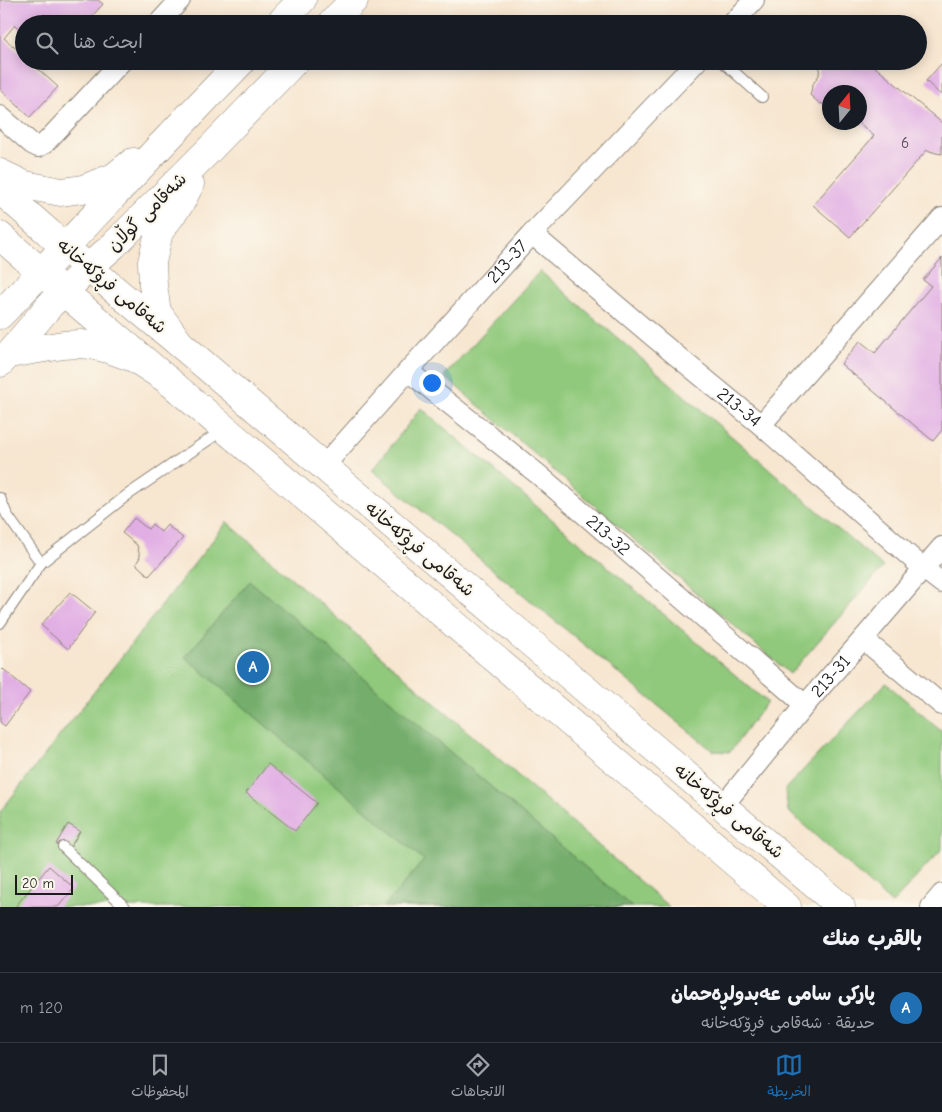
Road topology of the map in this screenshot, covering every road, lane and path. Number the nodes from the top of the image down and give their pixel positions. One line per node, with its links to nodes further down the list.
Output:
1 (180, 0): 5 (street)
2 (302, 0): 6 (main road)
3 (354, 0): 7 (main road)
4 (754, 0): 8 (street)
5 (166, 15)
6 (288, 15)
7 (340, 15)
8 (740, 15)
9 (114, 70): 15 (street)
10 (233, 70): 16 (main road, شەقامی گوڵان)
11 (286, 70): 17 (main road, شەقامی گوڵان)
12 (688, 70): 21 (street, 213-37)
13 (732, 70): 14 (lane)
14 (762, 97)
15 (0, 116)
16 (177, 128): 18 (main road); 23 (main road, شەقامی گوڵان)
17 (209, 150): 24 (main road, شەقامی گوڵان); 28 (main road)
18 (0, 173)
19 (0, 190): 23 (main road, شەقامی فڕۆکەخانە)
20 (942, 218): 32 (street)
21 (532, 234): 30 (street, 213-37); 32 (street, 213-34)
22 (0, 236): 25 (main road, شەقامی فڕۆکەخانە)
23 (65, 248): 24 (main road, شەقامی فڕۆکەخانە); 25 (main road, شەقامی گوڵان)
24 (89, 267): 26 (main road, شەقامی گوڵان); 28 (main road, شەقامی فڕۆکەخانە)
25 (42, 272): 26 (main road, شەقامی فڕۆکەخانە); 27 (main road, شەقامی گوڵان)
26 (64, 292): 29 (main road, شەقامی گوڵان); 31 (main road, شەقامی فڕۆکەخانە)
27 (0, 315)
28 (180, 344): 34 (main road, شەقامی فڕۆکەخانە)
29 (5, 359): 31 (main road)
30 (408, 371): 34 (street, 213-37); 42 (street, 213-32)
31 (168, 380): 48 (main road, شەقامی فڕۆکەخانە)
32 (761, 425): 38 (street, 213-34)
33 (214, 436): 37 (lane)
34 (323, 467): 44 (main road, شەقامی فڕۆکەخانە)
35 (0, 498): 37 (lane)
36 (942, 547): 38 (street, 213-31)
37 (41, 564): 40 (lane)
38 (924, 569): 39 (street, 213-34); 41 (street, 213-31)
39 (942, 583)
40 (0, 623)
41 (863, 639): 42 (street, 213-31); 43 (street)
42 (805, 704): 44 (street, 213-31)
43 (942, 705)
44 (722, 807): 49 (main road, شەقامی فڕۆکەخانە)
45 (63, 847): 47 (lane)
46 (942, 894): 50 (street)
47 (125, 907)
48 (787, 907)
49 (841, 907)
50 (931, 907)

